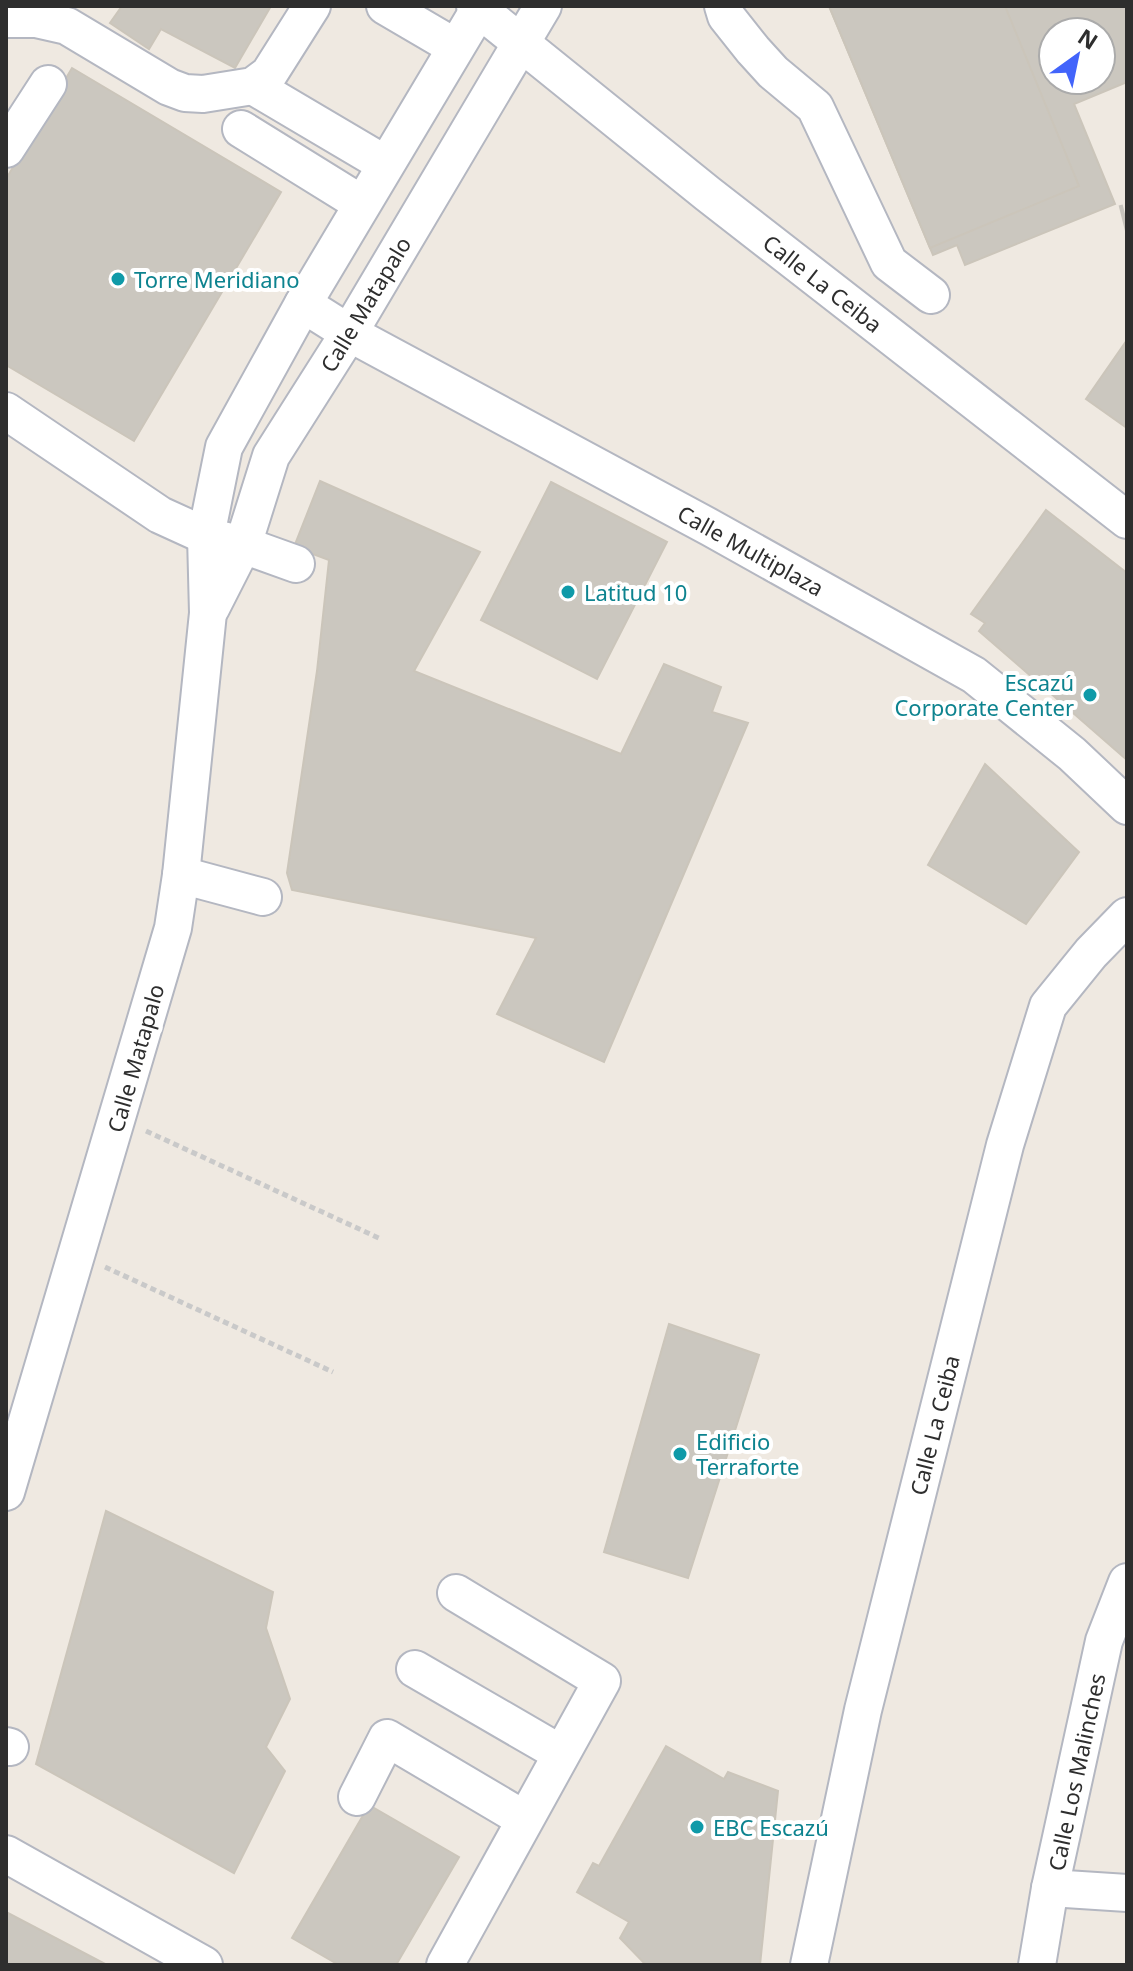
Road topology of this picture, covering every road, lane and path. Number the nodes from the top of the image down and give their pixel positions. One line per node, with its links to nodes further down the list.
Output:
1 (312, 6): 10 (street)
2 (385, 6): 8 (street)
3 (543, 6): 7 (street, Calle Matapalo)
4 (723, 6): 15 (street)
5 (478, 7): 7 (street); 8 (street, Calle Matapalo)
6 (6, 19): 10 (street)
7 (520, 44): 17 (street, Calle Matapalo); 19 (street, Calle La Ceiba)
8 (455, 47): 13 (street, Calle Matapalo)
9 (48, 84): 12 (street)
10 (253, 86): 13 (street)
11 (241, 129): 14 (street)
12 (6, 149)
13 (385, 164): 14 (street, Calle Matapalo)
14 (362, 204): 16 (street, Calle Matapalo)
15 (931, 295)
16 (303, 304): 17 (street, Calle Multiplaza); 20 (street, Calle Matapalo)
17 (349, 333): 21 (street, Calle Matapalo); 24 (street, Calle Multiplaza)
18 (6, 411): 20 (street)
19 (1127, 520)
20 (206, 536): 21 (street); 23 (street, Calle Matapalo)
21 (243, 545): 22 (street); 23 (street, Calle Matapalo)
22 (296, 564)
23 (208, 613): 25 (street, Calle Matapalo)
24 (1127, 806)
25 (181, 875): 26 (street); 28 (street, Calle Matapalo)
26 (263, 897)
27 (1127, 916): 44 (street, Calle La Ceiba)
28 (118, 1118): 29 (path); 30 (street, Calle Matapalo)
29 (381, 1239)
30 (78, 1254): 31 (path); 32 (street, Calle Matapalo)
31 (333, 1372)
32 (6, 1492)
33 (1127, 1582): 40 (street, Calle Los Malinches)
34 (456, 1593): 36 (street)
35 (415, 1669): 36 (street)
36 (560, 1753): 38 (street)
37 (357, 1797): 38 (street)
38 (524, 1819): 43 (street)
39 (6, 1854): 42 (street)
40 (1050, 1888): 41 (street); 45 (street, Calle Los Malinches)
41 (1127, 1893)
42 (204, 1965)
43 (445, 1965)
44 (809, 1965)
45 (1037, 1965)

